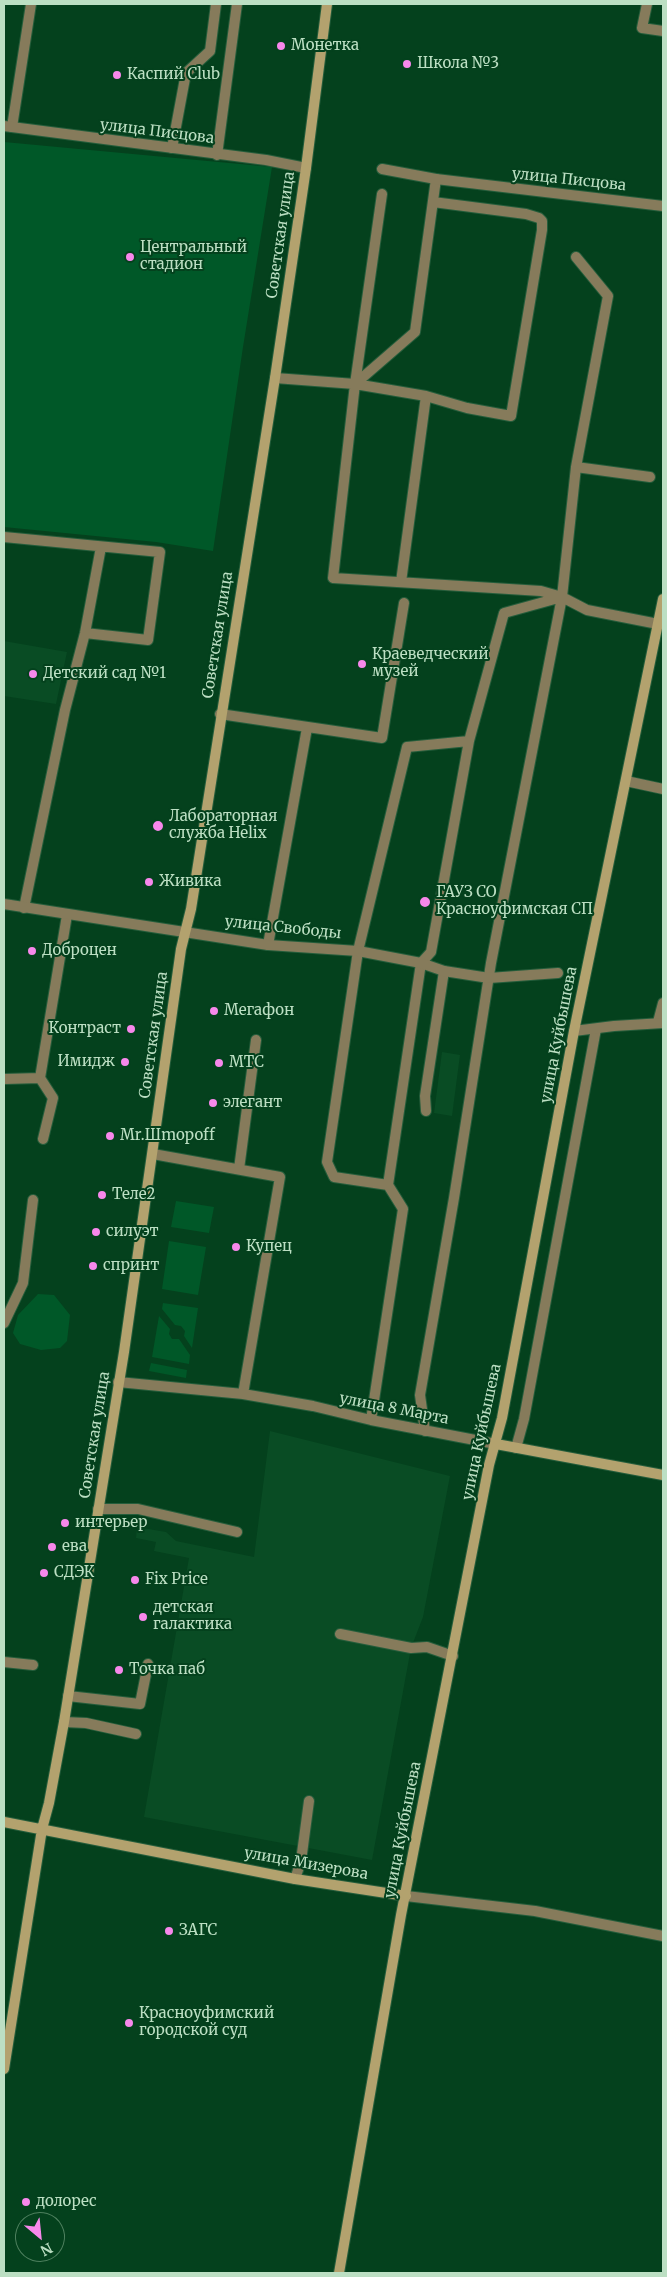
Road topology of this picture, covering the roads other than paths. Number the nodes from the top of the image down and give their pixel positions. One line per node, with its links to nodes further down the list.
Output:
1 (31, 4): 7 (street)
2 (216, 4): 8 (street)
3 (237, 4): 9 (street)
4 (327, 4): 10 (main road, Советская улица)
5 (646, 4): 6 (street)
6 (663, 31)
7 (8, 127): 8 (street, улица Писцова)
8 (172, 148): 9 (street, улица Писцова)
9 (217, 155): 10 (street, улица Писцова)
10 (306, 168): 17 (main road, Советская улица)
11 (382, 169): 12 (street, улица Писцова)
12 (436, 179): 14 (street); 15 (street, улица Писцова)
13 (382, 194): 18 (street)
14 (433, 202): 18 (street); 19 (street)
15 (663, 206)
16 (576, 257): 20 (street)
17 (275, 378): 18 (street); 30 (main road, Советская улица)
18 (355, 384): 19 (street); 24 (street)
19 (426, 396): 24 (street)
20 (576, 467): 21 (street); 25 (street)
21 (650, 477)
22 (4, 537): 23 (street)
23 (101, 547): 29 (street); 29 (street)
24 (400, 582): 25 (street)
25 (562, 597): 28 (street); 32 (street); 44 (street)
26 (663, 599): 28 (main road, улица Куйбышева)
27 (404, 602): 31 (street)
28 (658, 624): 33 (main road, улица Куйбышева)
29 (85, 633): 36 (street)
30 (220, 714): 31 (street); 38 (main road, Советская улица)
31 (307, 728): 39 (street)
32 (469, 741): 40 (street); 41 (street)
33 (626, 781): 34 (street); 48 (main road, улица Куйбышева)
34 (663, 789)
35 (4, 904): 36 (street, улица Свободы)
36 (24, 908): 37 (street, улица Свободы)
37 (68, 915): 38 (street, улица Свободы); 50 (street)
38 (184, 933): 39 (street, улица Свободы); 54 (main road, Советская улица)
39 (268, 945): 40 (street, улица Свободы)
40 (358, 950): 41 (street, улица Свободы); 56 (street)
41 (421, 963): 42 (street, улица Свободы); 56 (street)
42 (444, 971): 44 (street, улица Свободы); 52 (street)
43 (558, 973): 44 (street, улица Свободы)
44 (489, 978): 62 (street)
45 (663, 1003): 46 (street)
46 (661, 1023): 47 (street)
47 (596, 1029): 48 (street); 64 (street)
48 (574, 1031): 63 (main road, улица Куйбышева)
49 (256, 1040): 55 (street)
50 (40, 1078): 51 (street); 53 (street)
51 (4, 1079)
52 (426, 1111)
53 (43, 1139)
54 (153, 1154): 55 (street); 59 (main road, Советская улица)
55 (239, 1169): 60 (street)
56 (388, 1185): 61 (street)
57 (33, 1200): 58 (street)
58 (4, 1323)
59 (118, 1382): 60 (street, улица 8 Марта); 66 (main road, Советская улица)
60 (243, 1394): 61 (street, улица 8 Марта)
61 (371, 1420): 62 (street, улица 8 Марта)
62 (425, 1431): 63 (street, улица 8 Марта)
63 (496, 1444): 64 (main road, улица 8 Марта); 69 (main road, улица Куйбышева)
64 (516, 1448): 65 (main road, улица 8 Марта)
65 (663, 1475)
66 (98, 1509): 67 (street); 73 (main road, Советская улица)
67 (237, 1532)
68 (340, 1634): 69 (street)
69 (452, 1656): 80 (main road, улица Куйбышева)
70 (4, 1662): 72 (street)
71 (148, 1664): 73 (street)
72 (33, 1665)
73 (68, 1696): 74 (main road, Советская улица)
74 (64, 1722): 75 (street); 78 (main road, Советская улица)
75 (136, 1734)
76 (309, 1801): 79 (street)
77 (4, 1822): 78 (main road, улица Мизерова)
78 (42, 1829): 79 (main road, улица Мизерова); 82 (main road, Советская улица)
79 (295, 1879): 80 (main road, улица Мизерова)
80 (406, 1896): 81 (street, улица Мизерова); 83 (main road, улица Куйбышева)
81 (663, 1936)
82 (4, 2069)
83 (339, 2273)

